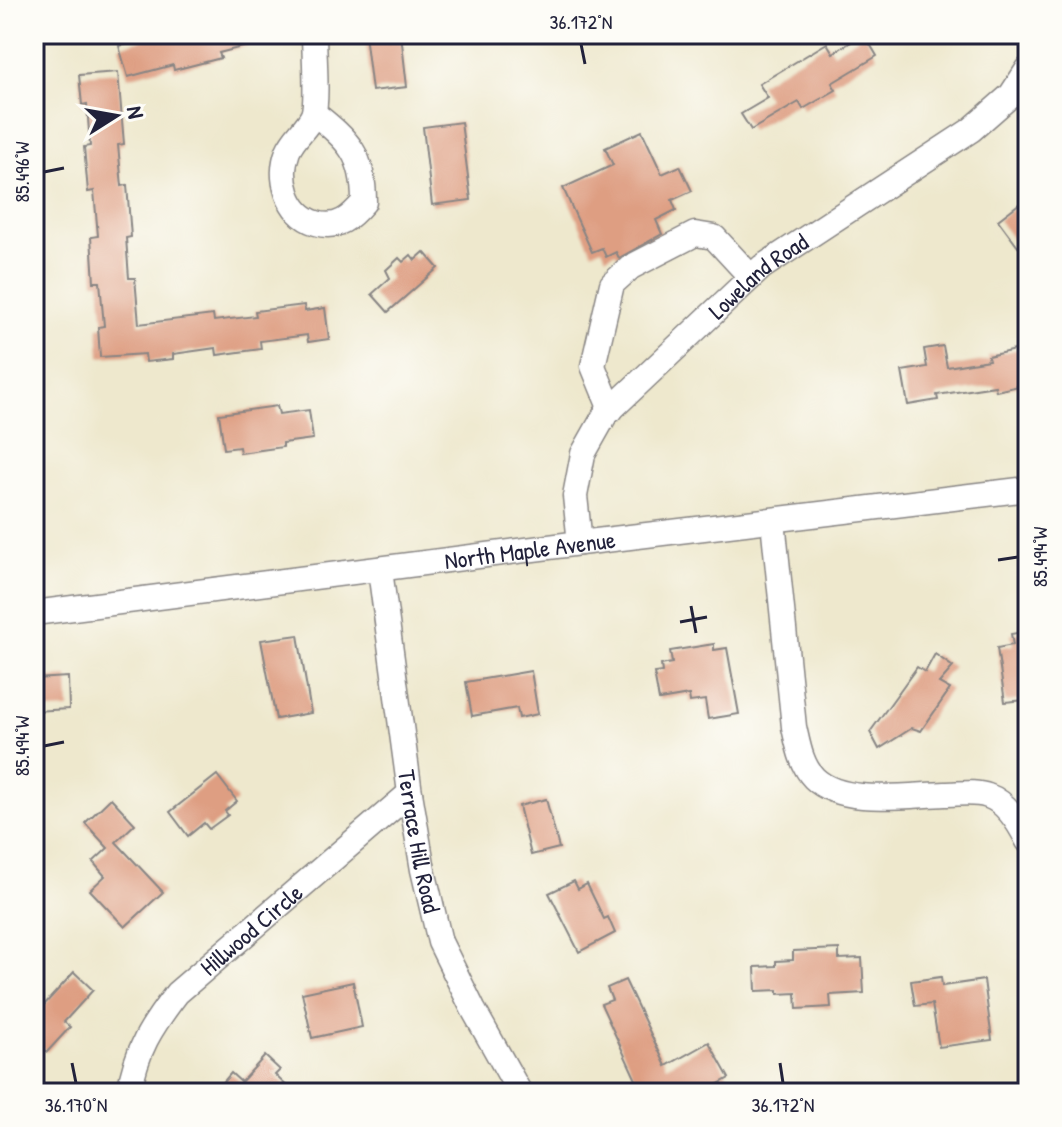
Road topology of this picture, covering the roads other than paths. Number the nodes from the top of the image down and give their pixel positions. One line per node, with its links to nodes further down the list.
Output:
1 (314, 34): 3 (street)
2 (1028, 69): 4 (street, Loweland Road)
3 (314, 113)
4 (751, 277): 5 (street, Loweland Road); 5 (street)
5 (611, 410): 8 (street, Loweland Road)
6 (1028, 489): 7 (street, North Maple Avenue)
7 (773, 521): 8 (street, North Maple Avenue); 12 (street)
8 (580, 543): 9 (street, North Maple Avenue)
9 (380, 570): 10 (street, North Maple Avenue); 11 (street, Terrace Hill Road)
10 (34, 613)
11 (410, 793): 13 (street, Hillwood Circle); 14 (street, Terrace Hill Road)
12 (1028, 841)
13 (129, 1093)
14 (520, 1093)

